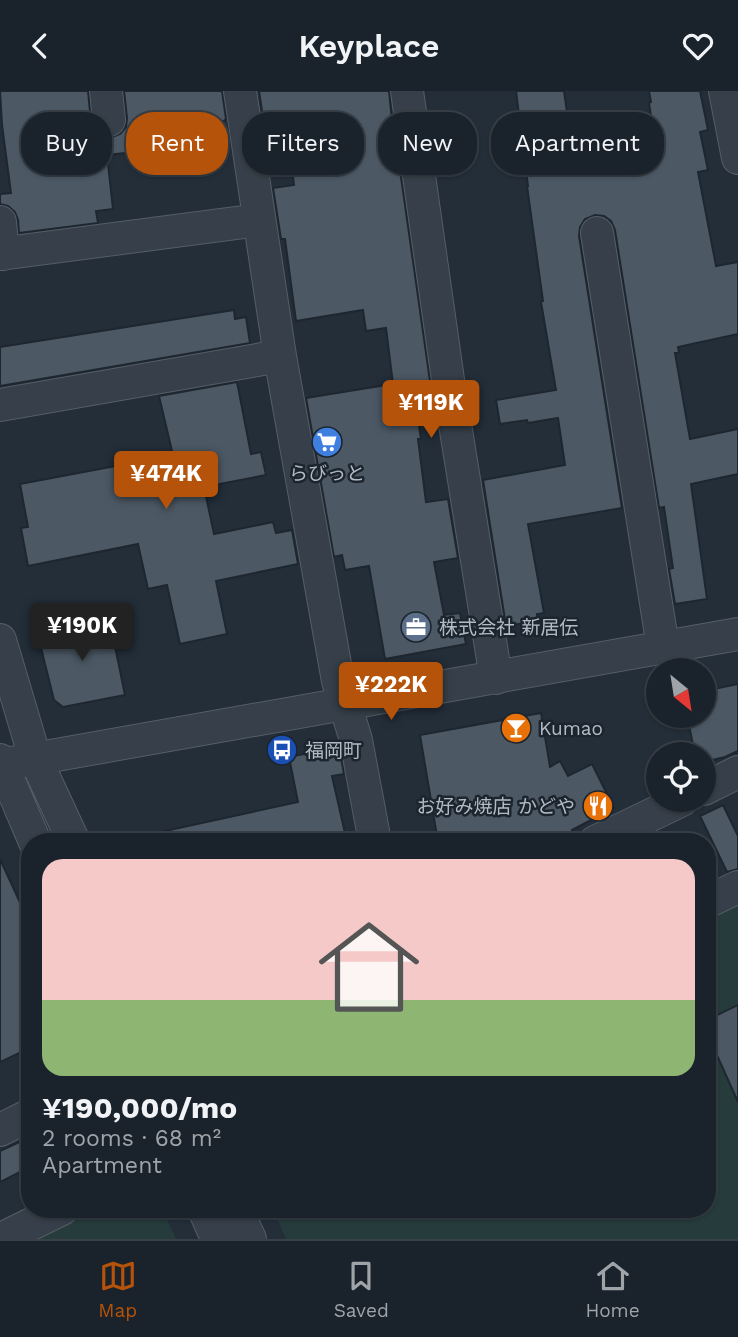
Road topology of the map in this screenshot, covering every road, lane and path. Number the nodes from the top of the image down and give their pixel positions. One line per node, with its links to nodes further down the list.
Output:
1 (240, 91): 5 (street)
2 (407, 91): 14 (street)
3 (725, 91): 4 (street)
4 (738, 158)
5 (259, 220): 8 (street); 9 (street)
6 (0, 222): 8 (street)
7 (597, 233): 13 (street)
8 (2, 254)
9 (280, 356): 10 (street); 15 (street)
10 (0, 405)
11 (738, 634): 13 (street)
12 (0, 641): 16 (street)
13 (663, 647): 14 (street)
14 (496, 678): 15 (street)
15 (346, 703): 16 (street); 23 (street)
16 (35, 758): 17 (street); 22 (street)
17 (1, 763): 21 (street)
18 (738, 772): 19 (street)
19 (716, 783)
20 (664, 812): 24 (street)
21 (31, 833)
22 (70, 833)
23 (373, 833)
24 (632, 833)
25 (738, 887): 26 (street)
26 (716, 898)
27 (21, 1119): 28 (street)
28 (0, 1129)
29 (43, 1218): 32 (street)
30 (208, 1218): 33 (street)
31 (240, 1218): 34 (street)
32 (1, 1239)
33 (217, 1239)
34 (250, 1239)

